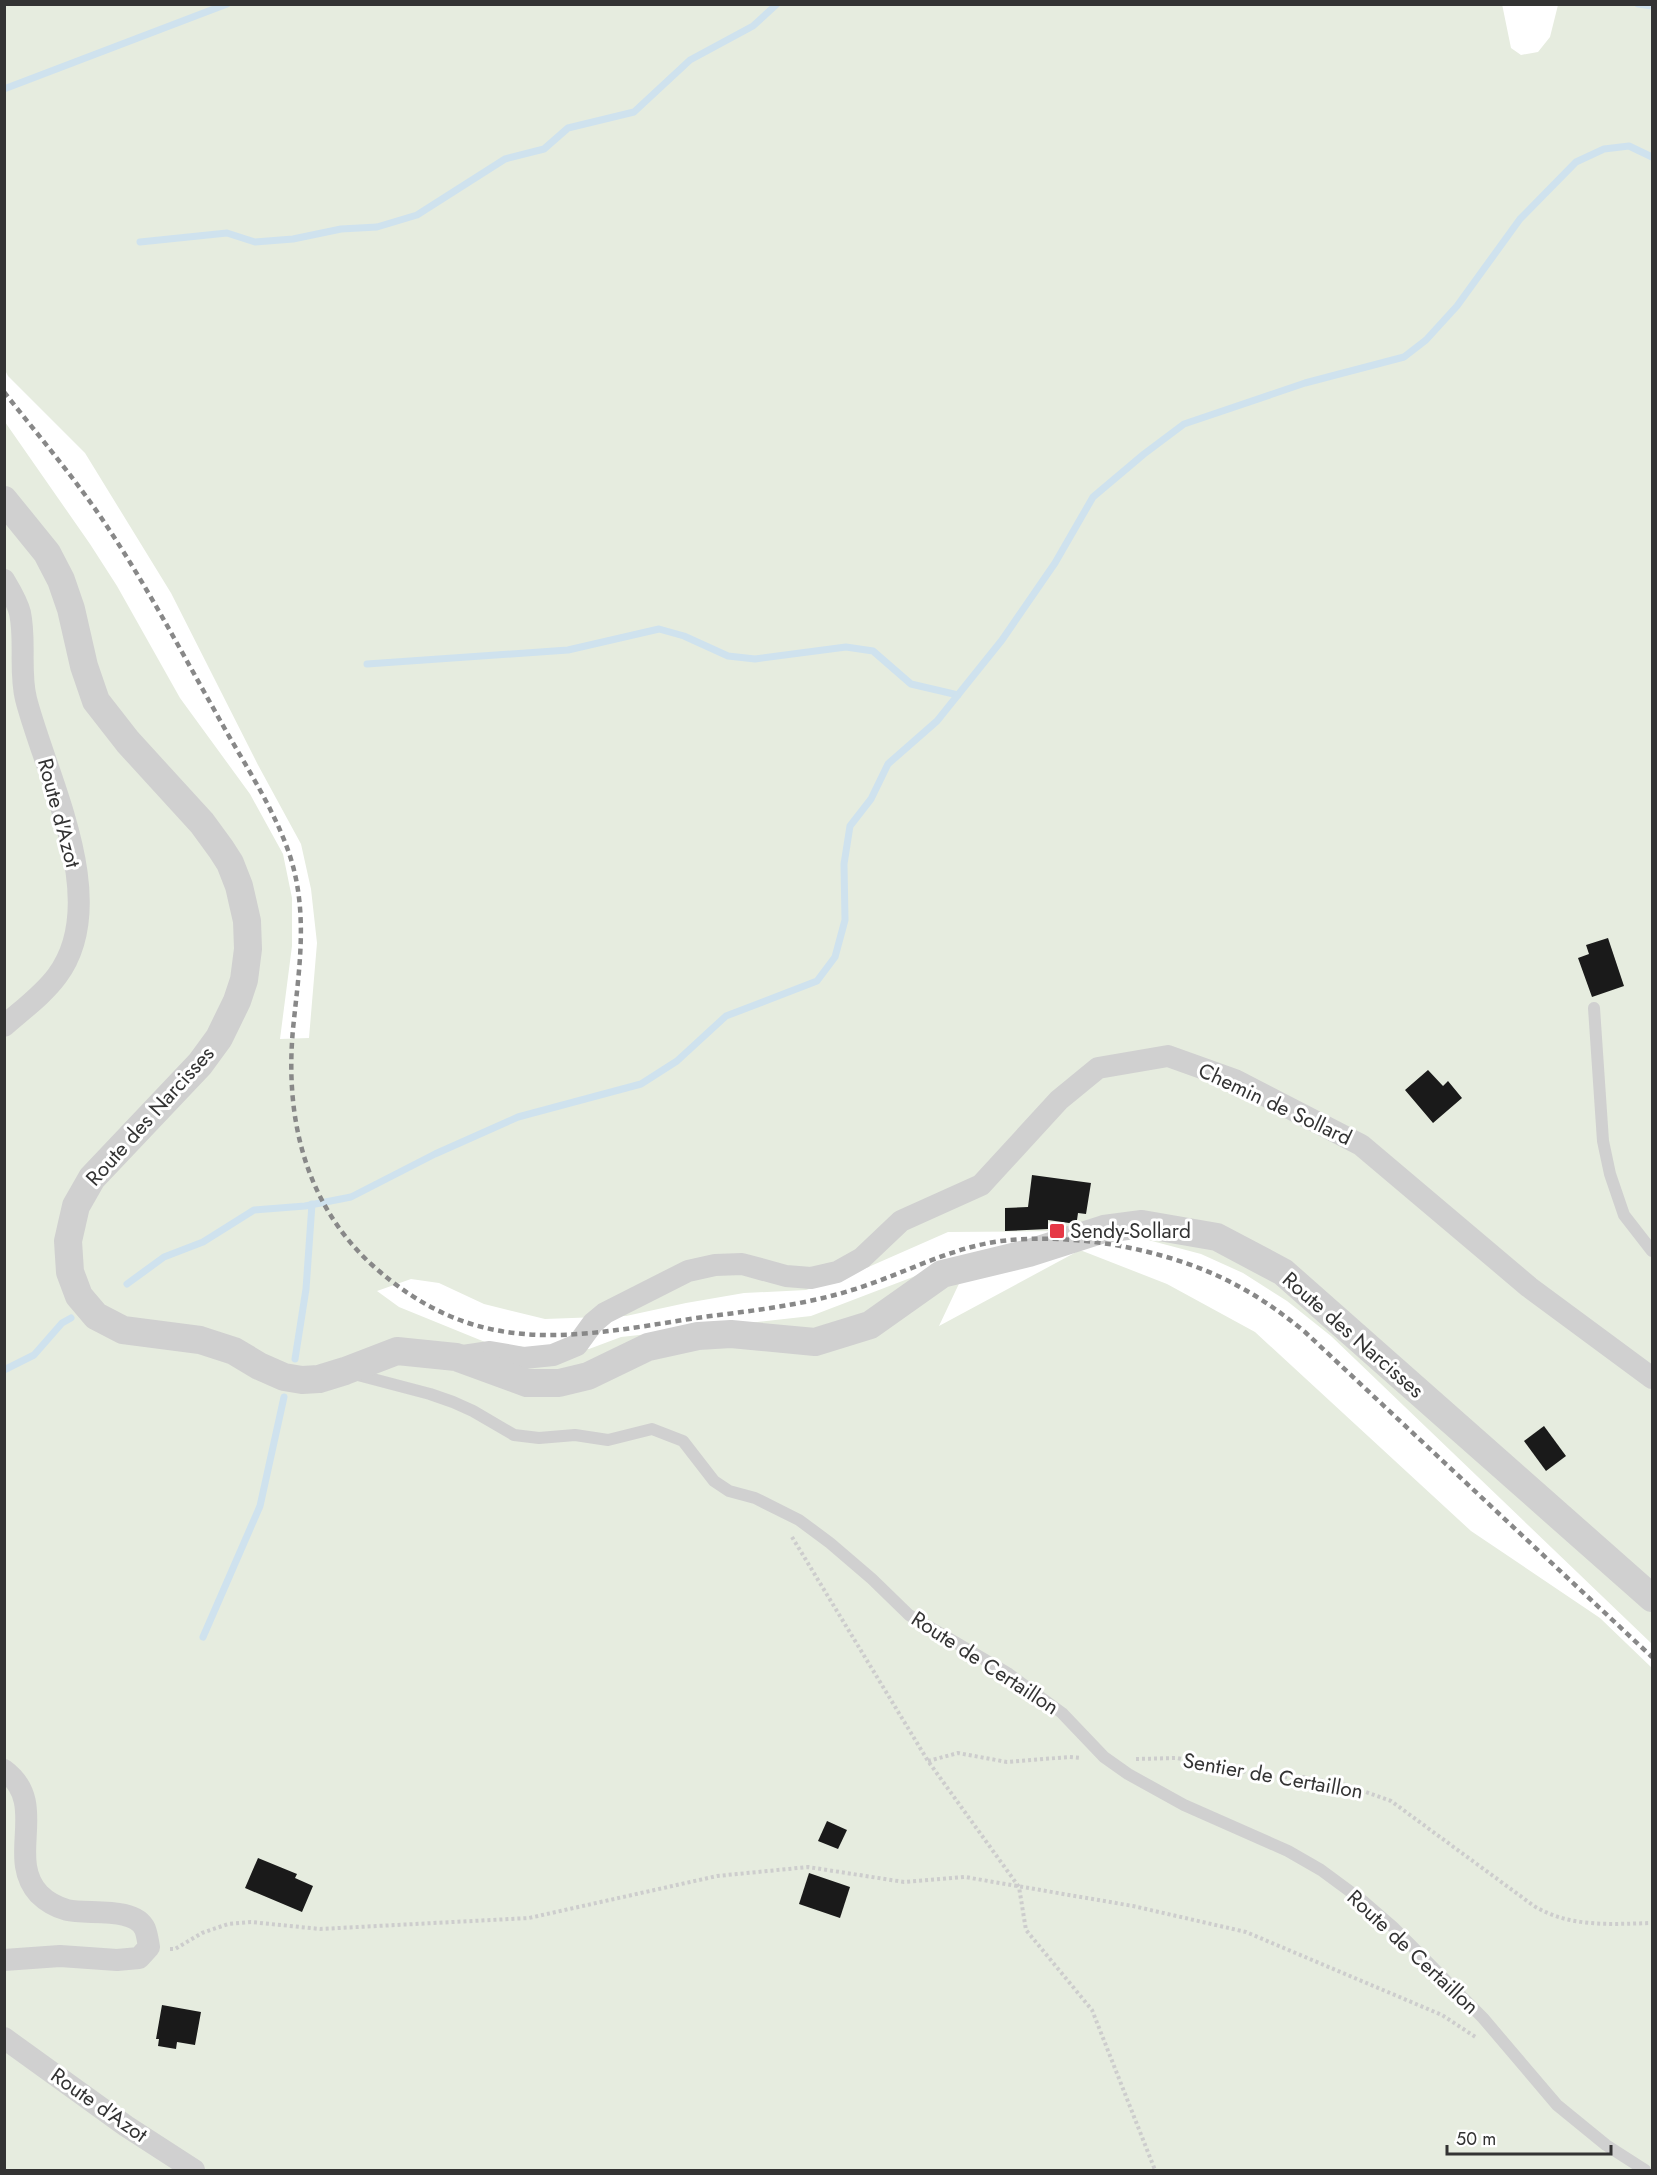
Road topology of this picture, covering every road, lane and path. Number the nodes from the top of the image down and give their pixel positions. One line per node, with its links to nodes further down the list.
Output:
1 (4, 500): 7 (street, Route des Narcisses)
2 (4, 580): 4 (street, Route d'Azot)
3 (1594, 1008): 5 (lane)
4 (4, 1026)
5 (1653, 1251)
6 (456, 1357): 7 (street, Route des Narcisses); 8 (street, Chemin de Sollard); 10 (street, Route des Narcisses)
7 (345, 1371): 9 (lane, Route de Certaillon)
8 (1653, 1378)
9 (774, 1508): 11 (path); 12 (lane, Route de Certaillon)
10 (1653, 1598)
11 (928, 1761): 12 (path, Sentier de Certaillon); 14 (path)
12 (1110, 1761): 15 (path, Sentier de Certaillon); 22 (lane, Route de Certaillon)
13 (4, 1770): 16 (street)
14 (1019, 1887): 16 (path); 19 (path); 21 (path)
15 (1653, 1923)
16 (149, 1947): 17 (street)
17 (4, 1960)
18 (4, 2038): 20 (street, Route d'Azot)
19 (1480, 2040)
20 (194, 2170)
21 (1155, 2170)
22 (1645, 2170)

